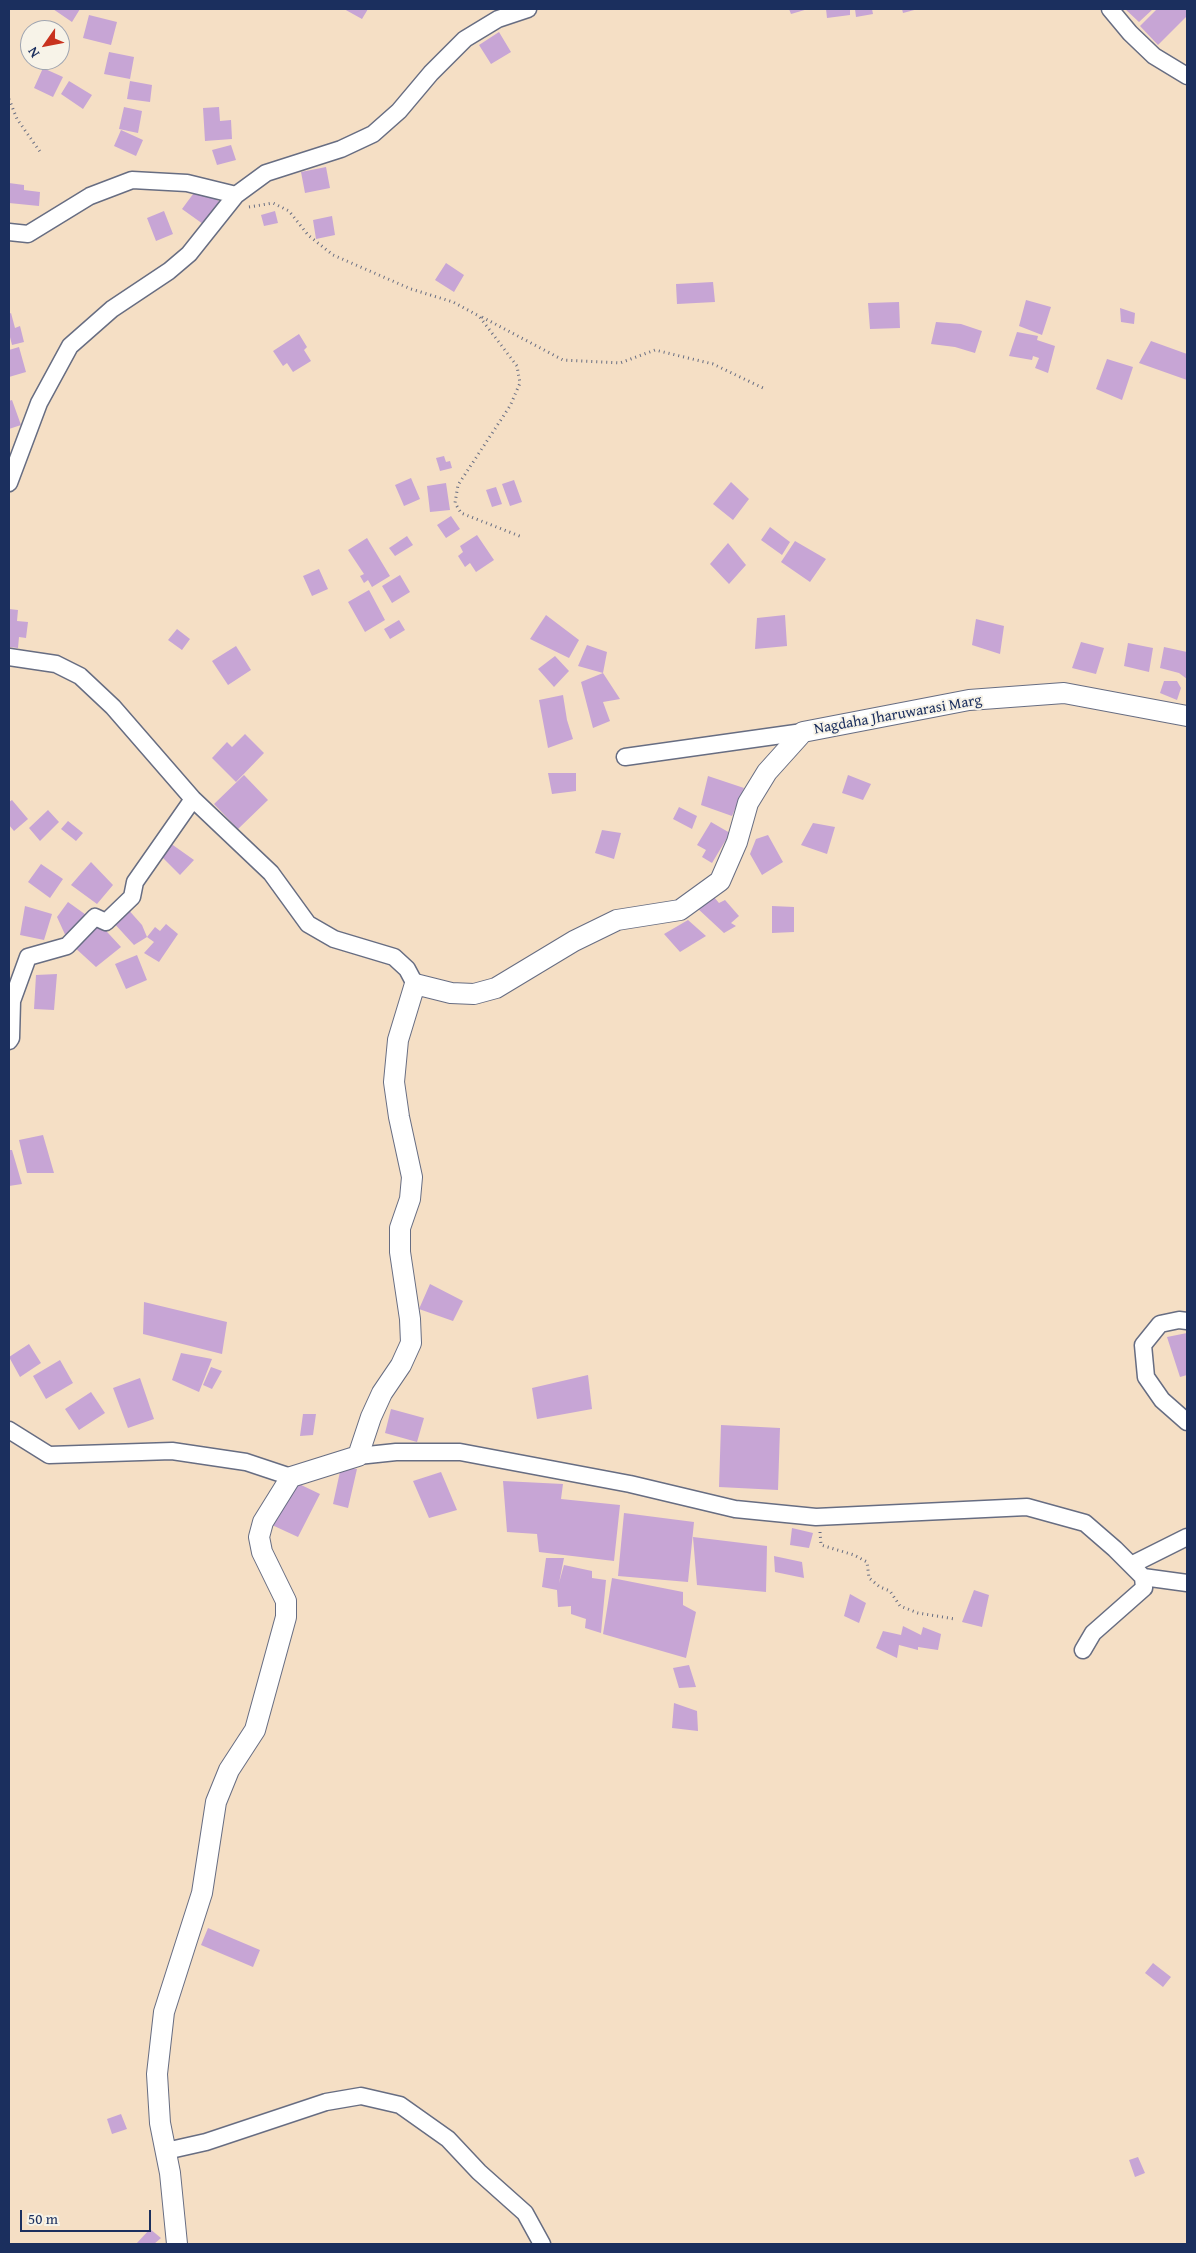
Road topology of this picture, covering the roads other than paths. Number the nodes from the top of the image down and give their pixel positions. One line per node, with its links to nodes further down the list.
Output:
1 (528, 9): 4 (street)
2 (1110, 9): 3 (street)
3 (1187, 76)
4 (236, 195): 5 (street); 6 (street)
5 (9, 232)
6 (9, 483)
7 (9, 657): 11 (street)
8 (1187, 716): 9 (street, Nagdaha Jharuwarasi Marg)
9 (804, 732): 10 (street); 12 (street, Nagdaha Jharuwarasi Marg)
10 (625, 757)
11 (193, 799): 12 (street); 13 (street)
12 (415, 984): 17 (street)
13 (9, 1042)
14 (1187, 1321): 15 (street)
15 (1187, 1422)
16 (9, 1430): 18 (street)
17 (358, 1456): 18 (street); 20 (street)
18 (291, 1477): 24 (street)
19 (1187, 1537): 20 (street)
20 (1131, 1565): 21 (street)
21 (1143, 1577): 22 (street); 23 (street)
22 (1187, 1583)
23 (1083, 1650)
24 (166, 2151): 25 (street); 26 (street)
25 (177, 2244)
26 (542, 2244)

